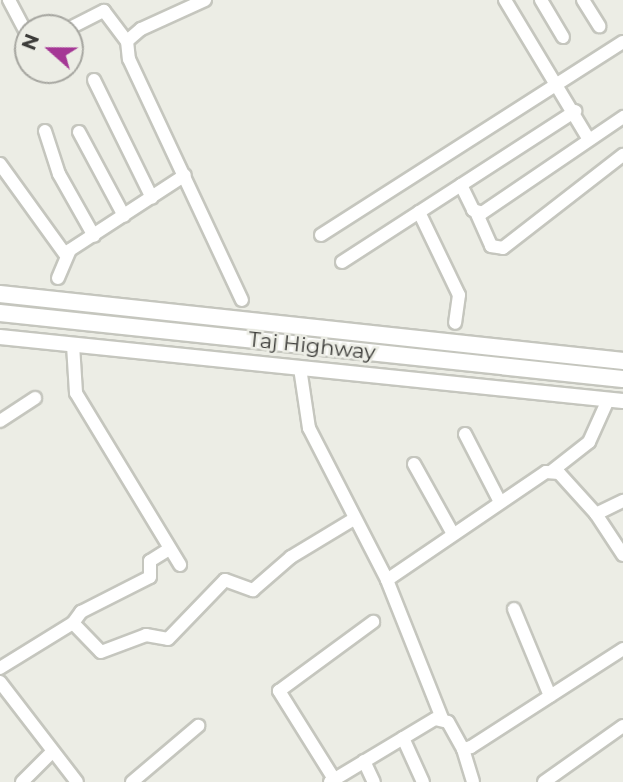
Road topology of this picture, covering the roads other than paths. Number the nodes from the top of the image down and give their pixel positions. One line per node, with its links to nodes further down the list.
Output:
1 (205, 0): 8 (street)
2 (505, 0): 11 (street)
3 (541, 0): 7 (street)
4 (583, 0): 6 (street)
5 (84, 21): 8 (street)
6 (599, 26)
7 (563, 37)
8 (127, 41): 19 (street)
9 (623, 42): 11 (street)
10 (94, 79): 21 (street)
11 (558, 84): 12 (street); 25 (street)
12 (575, 111): 16 (street); 20 (street)
13 (623, 117): 16 (street)
14 (45, 131): 26 (street)
15 (79, 132): 24 (street)
16 (589, 140): 23 (street)
17 (623, 155): 23 (street)
18 (0, 164): 27 (street)
19 (185, 175): 21 (street); 31 (street)
20 (461, 185): 22 (street); 23 (street)
21 (152, 198): 24 (street)
22 (419, 212): 28 (street); 33 (street)
23 (477, 214)
24 (124, 216): 26 (street)
25 (321, 235)
26 (94, 236): 27 (street)
27 (65, 254): 29 (street)
28 (342, 262)
29 (58, 278)
30 (0, 294): 36 (main road)
31 (242, 300)
32 (0, 313): 38 (main road, Taj Highway)
33 (455, 323)
34 (0, 337): 35 (street)
35 (73, 345): 37 (street); 51 (street)
36 (623, 361)
37 (300, 368): 40 (street); 49 (street)
38 (623, 379)
39 (35, 398): 42 (street)
40 (608, 400): 41 (street); 45 (street)
41 (623, 401)
42 (0, 421)
43 (465, 434): 47 (street)
44 (414, 464): 50 (street)
45 (552, 471): 47 (street); 48 (street)
46 (623, 501): 48 (street)
47 (500, 502): 50 (street)
48 (596, 514): 52 (street)
49 (354, 519): 54 (street); 57 (street)
50 (453, 534): 54 (street)
51 (169, 549): 53 (street); 57 (street)
52 (623, 555)
53 (180, 565)
54 (387, 580): 62 (street)
55 (514, 608): 61 (street)
56 (373, 622): 70 (street)
57 (73, 623): 59 (street)
58 (623, 649): 61 (street)
59 (0, 668)
60 (0, 682): 67 (street)
61 (550, 696): 66 (street)
62 (442, 718): 65 (street); 66 (street)
63 (198, 726): 72 (street)
64 (620, 732): 76 (street)
65 (403, 738): 68 (street); 74 (street)
66 (463, 749): 75 (street)
67 (50, 754): 69 (street); 71 (street)
68 (364, 761): 70 (street); 73 (street)
69 (73, 781)
70 (332, 781)
71 (22, 782)
72 (132, 782)
73 (374, 782)
74 (423, 782)
75 (473, 782)
76 (544, 782)

